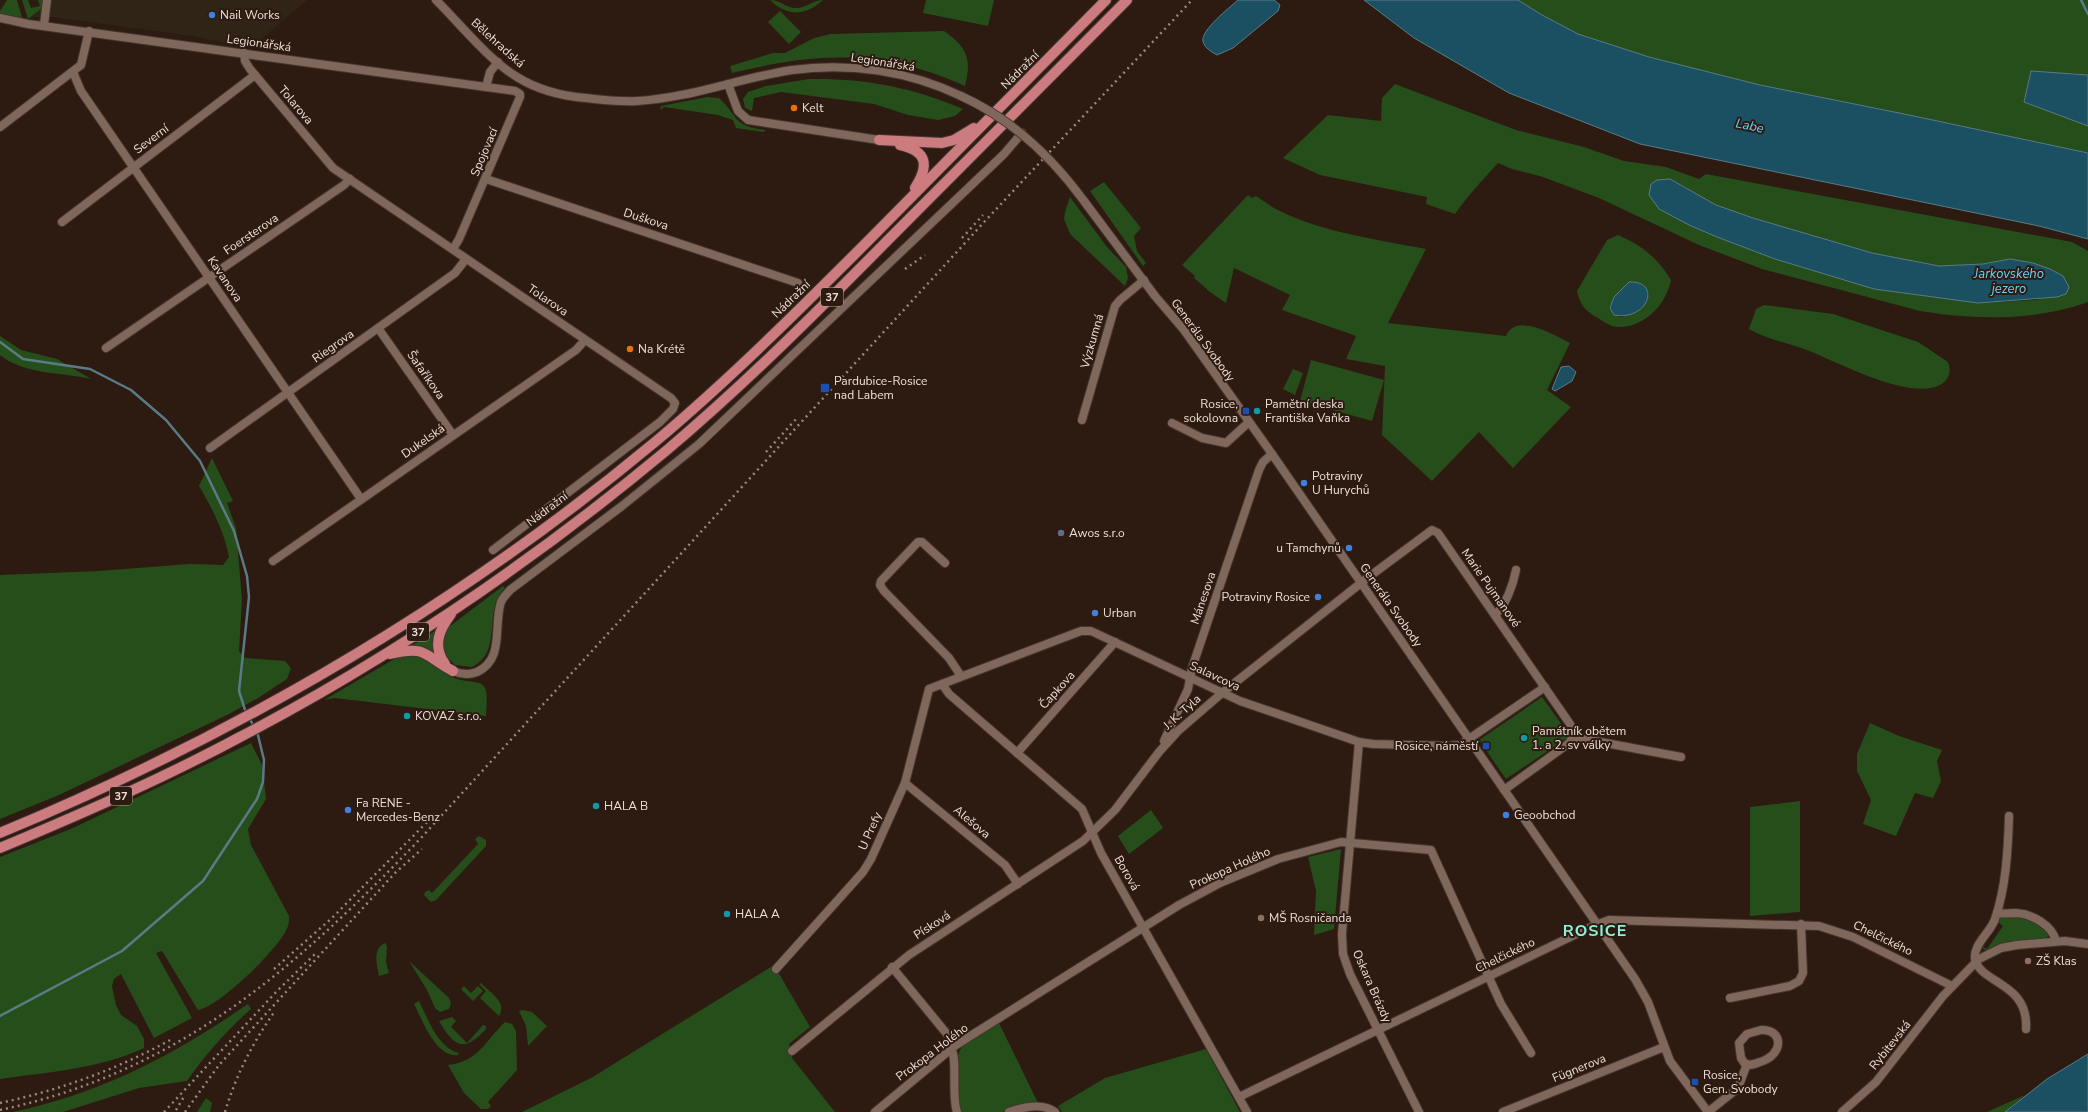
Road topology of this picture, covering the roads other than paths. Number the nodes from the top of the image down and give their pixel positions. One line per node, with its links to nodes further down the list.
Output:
1 (47, 0): 6 (street)
2 (436, 0): 9 (street, Bělehradská)
3 (1106, 0): 15 (main road, Nádražní / 37)
4 (1127, 0): 45 (main road, 37)
5 (0, 18): 6 (street, Legionářská)
6 (44, 25): 7 (street, Legionářská)
7 (89, 31): 8 (street, Legionářská); 10 (street)
8 (244, 53): 11 (street, Tolarova); 14 (street, Legionářská)
9 (498, 62): 12 (street, Bělehradská); 14 (street)
10 (73, 72): 16 (street); 19 (street, Kavanova)
11 (255, 75): 19 (street, Severní); 20 (street, Tolarova)
12 (529, 83): 13 (street, Legionářská)
13 (728, 84): 17 (street, Legionářská, bridge); 18 (street)
14 (486, 87): 21 (street, Spojovací)
15 (991, 117): 18 (main road); 22 (main road, Nádražní / 37)
16 (0, 127)
17 (1022, 133): 27 (street, Generála Svobody, bridge); 49 (street)
18 (878, 140): 22 (main road)
19 (134, 167): 23 (street, Severní); 26 (street, Kavanova)
20 (350, 179): 24 (street, Tolarova); 26 (street, Foersterova)
21 (486, 179): 24 (street, Spojovací); 28 (street, Duškova)
22 (903, 206): 65 (main road, Nádražní / 37)
23 (62, 222)
24 (453, 249): 25 (street, Tolarova)
25 (466, 259): 29 (street, Riegrova); 30 (street, Tolarova)
26 (209, 277): 31 (street, Foersterova); 32 (street, Kavanova)
27 (1144, 280): 33 (street, Výzkumná); 34 (street, Generála Svobody)
28 (798, 282)
29 (378, 328): 32 (street, Riegrova); 36 (street, Šafaříkova)
30 (585, 340): 36 (street, Dukelská); 40 (street, Tolarova)
31 (106, 348)
32 (288, 392): 37 (street, Riegrova); 39 (street, Kavanova)
33 (1082, 420)
34 (1249, 422): 35 (street); 38 (street, Generála Svobody)
35 (1172, 423)
36 (454, 435): 39 (street, Dukelská)
37 (210, 448)
38 (1272, 454): 44 (street, Generála Svobody); 51 (street, Mánesova)
39 (361, 499): 41 (street, Dukelská)
40 (493, 550)
41 (274, 561)
42 (945, 563): 50 (street)
43 (1516, 570): 46 (street)
44 (1361, 583): 46 (street, Marie Pujmanové); 54 (street, J. K. Tyla); 56 (street, Generála Svobody)
45 (456, 607): 48 (main road, 37); 49 (main road)
46 (1495, 615): 53 (street, Marie Pujmanové)
47 (1115, 642): 50 (street, Salavcova); 51 (street, Salavcova); 59 (street, Čapkova)
48 (379, 657): 49 (main road); 67 (main road, 37)
49 (453, 671)
50 (960, 676): 52 (street, Salavcova)
51 (1191, 678): 54 (street, Salavcova); 58 (street, Mánesova)
52 (942, 684): 59 (street, Borová); 61 (street, U Prefy)
53 (1545, 687): 55 (street, Marie Pujmanové); 56 (street, Salavcova)
54 (1222, 693): 57 (street, Salavcova); 58 (street, J. K. Tyla)
55 (1573, 737): 60 (street); 62 (street)
56 (1469, 740): 57 (street, Salavcova); 62 (street, Generála Svobody)
57 (1359, 742): 66 (street, Oskara Brázdy)
58 (1158, 752): 64 (street, J. K. Tyla)
59 (1017, 753): 64 (street, Borová)
60 (1681, 757)
61 (905, 783): 68 (street, Alešova); 77 (street, U Prefy)
62 (1504, 790): 70 (street, Generála Svobody)
63 (2009, 816): 69 (street)
64 (1093, 832): 68 (street, Písková); 72 (street, Borová)
65 (0, 833)
66 (1349, 842): 72 (street, Prokopa Holého); 78 (street, Prokopa Holého); 82 (street, Oskara Brázdy)
67 (0, 848)
68 (1018, 884): 76 (street, Písková)
69 (1997, 913): 73 (street); 75 (street)
70 (1597, 924): 71 (street, Chelčického); 78 (street, Chelčického); 84 (street, Generála Svobody)
71 (1801, 924): 79 (street, Chelčického); 80 (street)
72 (1144, 927): 83 (street, Prokopa Holého); 88 (street, Borová)
73 (2056, 941): 74 (street, Rybitevská); 75 (street, Rybitevská)
74 (2088, 944)
75 (1976, 962): 79 (street, Rybitevská); 81 (street)
76 (892, 967): 83 (street); 85 (street, Písková)
77 (776, 969)
78 (1488, 976): 82 (street, Chelčického); 86 (street, Prokopa Holého)
79 (1952, 986): 97 (street, Rybitevská)
80 (1730, 998)
81 (2026, 1029)
82 (1378, 1030): 88 (street, Chelčického); 94 (street, Oskara Brázdy)
83 (954, 1047): 89 (street, Prokopa Holého); 90 (street)
84 (1664, 1047): 95 (street, Fügnerova); 96 (street, Generála Svobody)
85 (792, 1051)
86 (1531, 1053)
87 (1747, 1064): 87 (street); 96 (street, Generála Svobody)
88 (1239, 1097): 93 (street, Borová)
89 (875, 1112)
90 (957, 1112)
91 (1009, 1112): 92 (street)
92 (1055, 1112)
93 (1247, 1112)
94 (1419, 1112)
95 (1503, 1112)
96 (1708, 1112)
97 (1842, 1112)

